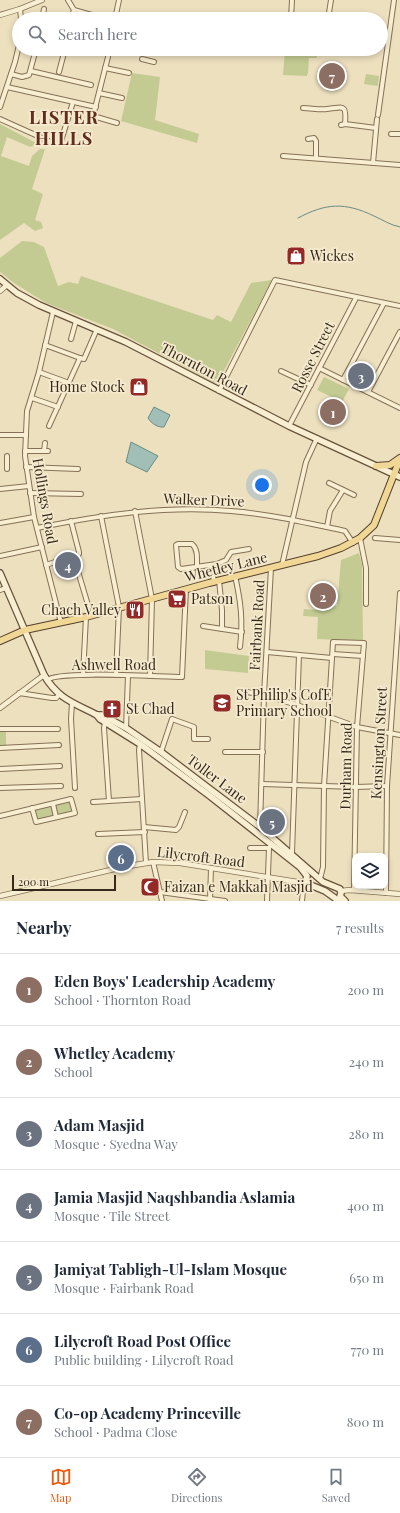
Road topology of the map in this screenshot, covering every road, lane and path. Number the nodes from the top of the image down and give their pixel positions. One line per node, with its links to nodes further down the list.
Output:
1 (42, 0): 7 (street)
2 (68, 0): 8 (street)
3 (119, 0): 11 (street)
4 (292, 0): 12 (street)
5 (331, 0): 13 (street)
6 (394, 0): 15 (street)
7 (20, 9): 9 (street); 14 (street)
8 (74, 10): 10 (street)
9 (20, 12)
10 (81, 12)
11 (117, 12)
12 (291, 12)
13 (329, 12)
14 (0, 15)
15 (389, 36): 16 (street)
16 (388, 43)
17 (16, 56): 27 (street)
18 (34, 56): 25 (street)
19 (62, 56): 28 (street)
20 (108, 56): 24 (street)
21 (145, 56): 23 (street)
22 (386, 56): 39 (street)
23 (154, 62)
24 (105, 68): 26 (street); 31 (street)
25 (31, 71): 27 (street); 28 (street)
26 (128, 73)
27 (11, 74): 30 (street)
28 (58, 75): 29 (street)
29 (91, 85)
30 (7, 87): 33 (street); 35 (street)
31 (99, 93): 32 (street); 34 (street)
32 (122, 98)
33 (72, 102): 34 (street); 43 (street)
34 (96, 106): 38 (street)
35 (0, 107)
36 (303, 108): 39 (street)
37 (0, 118): 44 (street)
38 (117, 123)
39 (376, 128): 47 (street)
40 (391, 134): 41 (street)
41 (400, 134)
42 (308, 139): 46 (street)
43 (61, 141)
44 (51, 142)
45 (283, 156): 46 (street)
46 (316, 158): 47 (street)
47 (373, 163): 48 (street)
48 (400, 165)
49 (0, 279): 50 (main road, Thornton Road)
50 (7, 286): 51 (street); 55 (main road, Thornton Road)
51 (0, 291)
52 (356, 298): 53 (street); 62 (street, Rosse Street); 68 (street)
53 (384, 303): 54 (street); 65 (street)
54 (400, 306)
55 (53, 312): 56 (main road, Thornton Road); 60 (street, Hollings Road)
56 (76, 321): 57 (main road, Thornton Road); 59 (street)
57 (97, 329): 61 (street); 68 (main road, Thornton Road)
58 (400, 332): 69 (street)
59 (72, 339)
60 (45, 345): 61 (street); 64 (street, Hollings Road)
61 (80, 358): 66 (street)
62 (319, 368): 65 (street); 67 (street, Rosse Street)
63 (281, 371): 67 (street)
64 (39, 372): 66 (street); 70 (street, Hollings Road)
65 (343, 380): 69 (street)
66 (69, 383): 71 (street)
67 (311, 385): 74 (street, Rosse Street)
68 (219, 391): 74 (main road, Thornton Road)
69 (368, 392): 72 (street)
70 (32, 398): 71 (street); 76 (street, Hollings Road)
71 (58, 407): 73 (street)
72 (400, 408)
73 (49, 426)
74 (289, 426): 77 (main road, Thornton Road)
75 (0, 435): 76 (street)
76 (26, 435): 79 (street, Hollings Road)
77 (317, 438): 83 (main road, Thornton Road); 97 (street)
78 (45, 443): 79 (street)
79 (25, 451): 82 (street, Hollings Road)
80 (7, 456): 84 (street)
81 (400, 458): 83 (main road); 86 (main road, Whetley Lane)
82 (26, 466): 85 (street); 88 (street, Hollings Road)
83 (376, 466): 86 (main road, Thornton Road)
84 (7, 469)
85 (78, 469)
86 (397, 476): 102 (main road, Whetley Lane)
87 (329, 483): 90 (street)
88 (29, 486): 89 (street); 91 (street, Hollings Road)
89 (0, 489)
90 (343, 490): 93 (street); 100 (street)
91 (30, 493): 92 (street); 96 (street, Hollings Road)
92 (81, 494)
93 (354, 495)
94 (135, 511): 95 (street, Walker Drive); 97 (street, Walker Drive); 121 (street)
95 (101, 516): 98 (street, Walker Drive); 124 (street)
96 (34, 517): 99 (street); 101 (street, Hollings Road)
97 (293, 520): 100 (street, Walker Drive); 112 (street)
98 (72, 521): 101 (street, Walker Drive); 109 (street)
99 (0, 523)
100 (327, 527): 105 (street, Walker Drive)
101 (37, 528): 106 (street, Hollings Road)
102 (360, 538): 105 (main road, Whetley Lane); 123 (street)
103 (375, 538): 104 (street)
104 (400, 540)
105 (353, 543): 112 (main road, Whetley Lane)
106 (42, 547): 108 (street); 110 (street, Hollings Road)
107 (249, 549): 111 (street)
108 (0, 556)
109 (74, 558): 110 (street); 125 (street)
110 (46, 565): 126 (street, Hollings Road)
111 (211, 565): 113 (street); 117 (street)
112 (282, 565): 114 (main road, Whetley Lane)
113 (197, 567): 113 (street)
114 (272, 568): 116 (main road, Whetley Lane); 133 (street, Fairbank Road)
115 (0, 573): 118 (main road, Toller Lane)
116 (235, 576): 117 (main road, Whetley Lane); 130 (street)
117 (216, 581): 119 (main road, Whetley Lane); 128 (street)
118 (3, 589): 129 (main road, Toller Lane)
119 (186, 589): 121 (main road, Whetley Lane); 140 (street, Ashwell Road)
120 (400, 593): 122 (street, Kensington Street)
121 (152, 599): 124 (main road, Whetley Lane); 140 (street)
122 (400, 602): 155 (street, Kensington Street)
123 (366, 604)
124 (119, 607): 125 (main road, Whetley Lane); 138 (street)
125 (88, 616): 126 (main road, Whetley Lane); 137 (street)
126 (60, 623): 129 (main road, Whetley Lane)
127 (203, 626): 128 (street)
128 (222, 629): 130 (street)
129 (25, 630): 131 (main road, Whetley Lane); 141 (main road, Toller Lane)
130 (242, 632): 132 (street)
131 (1, 639)
132 (240, 647)
133 (267, 652): 134 (street); 145 (street, Fairbank Road)
134 (299, 655): 135 (street); 147 (street)
135 (332, 656): 136 (street); 136 (street, Durham Road); 149 (street)
136 (363, 656): 151 (street, Durham Road)
137 (83, 675): 138 (street, Ashwell Road); 141 (street, Ashwell Road)
138 (116, 675): 139 (street, Ashwell Road)
139 (128, 676): 140 (street, Ashwell Road); 154 (street)
140 (150, 676)
141 (46, 678): 143 (street); 144 (main road, Toller Lane)
142 (247, 692): 145 (street)
143 (19, 693): 144 (street); 148 (street)
144 (59, 695): 146 (main road, Toller Lane)
145 (264, 695): 147 (street); 163 (street, Fairbank Road)
146 (72, 702): 150 (main road, Toller Lane); 173 (street)
147 (297, 704): 149 (street); 168 (street)
148 (0, 708)
149 (329, 716): 151 (street); 169 (street)
150 (106, 720): 154 (main road, Toller Lane); 177 (street)
151 (357, 727): 155 (street); 171 (street, Durham Road)
152 (0, 729): 153 (street)
153 (58, 729)
154 (124, 730): 158 (main road, Toller Lane)
155 (390, 733): 156 (street); 170 (street, Kensington Street)
156 (400, 735)
157 (208, 739): 161 (street)
158 (140, 741): 161 (main road, Toller Lane); 175 (main road, Toller Lane); 176 (street)
159 (59, 745): 160 (street)
160 (0, 748)
161 (161, 752): 174 (main road, Toller Lane)
162 (225, 752): 163 (street)
163 (263, 752): 166 (street, Fairbank Road)
164 (60, 766): 165 (street)
165 (0, 769)
166 (262, 784): 168 (street); 186 (street, Fairbank Road)
167 (61, 786): 172 (street)
168 (294, 786): 169 (street); 192 (street)
169 (324, 786): 171 (street); 199 (street)
170 (387, 786): 171 (street); 202 (street, Kensington Street)
171 (356, 787): 200 (street, Durham Road)
172 (0, 788)
173 (75, 788)
174 (214, 791): 175 (main road); 180 (main road, Toller Lane)
175 (210, 796): 183 (main road, Toller Lane)
176 (142, 799): 177 (street); 187 (street)
177 (109, 801): 178 (street)
178 (94, 802)
179 (53, 804): 181 (street); 185 (street); 185 (street)
180 (233, 806): 183 (main road); 186 (main road, Toller Lane)
181 (32, 808): 184 (street); 185 (street)
182 (185, 812): 187 (street)
183 (229, 812): 189 (main road, Toller Lane)
184 (0, 816)
185 (56, 817)
186 (260, 827): 189 (main road); 192 (main road, Toller Lane)
187 (144, 830): 188 (street); 194 (street)
188 (98, 834)
189 (256, 834): 190 (main road, Toller Lane)
190 (270, 847): 191 (street); 192 (main road, Toller Lane); 197 (street)
191 (250, 848)
192 (290, 856): 196 (main road, Toller Lane); 198 (main road, Toller Lane)
193 (153, 862): 194 (street, Lilycroft Road); 195 (street, Lilycroft Road); 201 (street)
194 (146, 863): 204 (street, Lilycroft Road)
195 (211, 868): 197 (street, Lilycroft Road); 206 (street)
196 (315, 874): 198 (main road); 199 (main road, Toller Lane)
197 (268, 877): 198 (street, Lilycroft Road); 209 (street)
198 (306, 879): 205 (main road, Toller Lane); 210 (street)
199 (320, 879): 205 (main road, Toller Lane)
200 (354, 890): 202 (street); 205 (street)
201 (160, 892): 206 (street); 207 (street)
202 (386, 893): 203 (street)
203 (400, 894)
204 (0, 896)
205 (339, 896): 211 (main road, Toller Lane)
206 (209, 900): 208 (street)
207 (160, 901)
208 (225, 901)
209 (267, 901)
210 (302, 901)
211 (345, 901)

